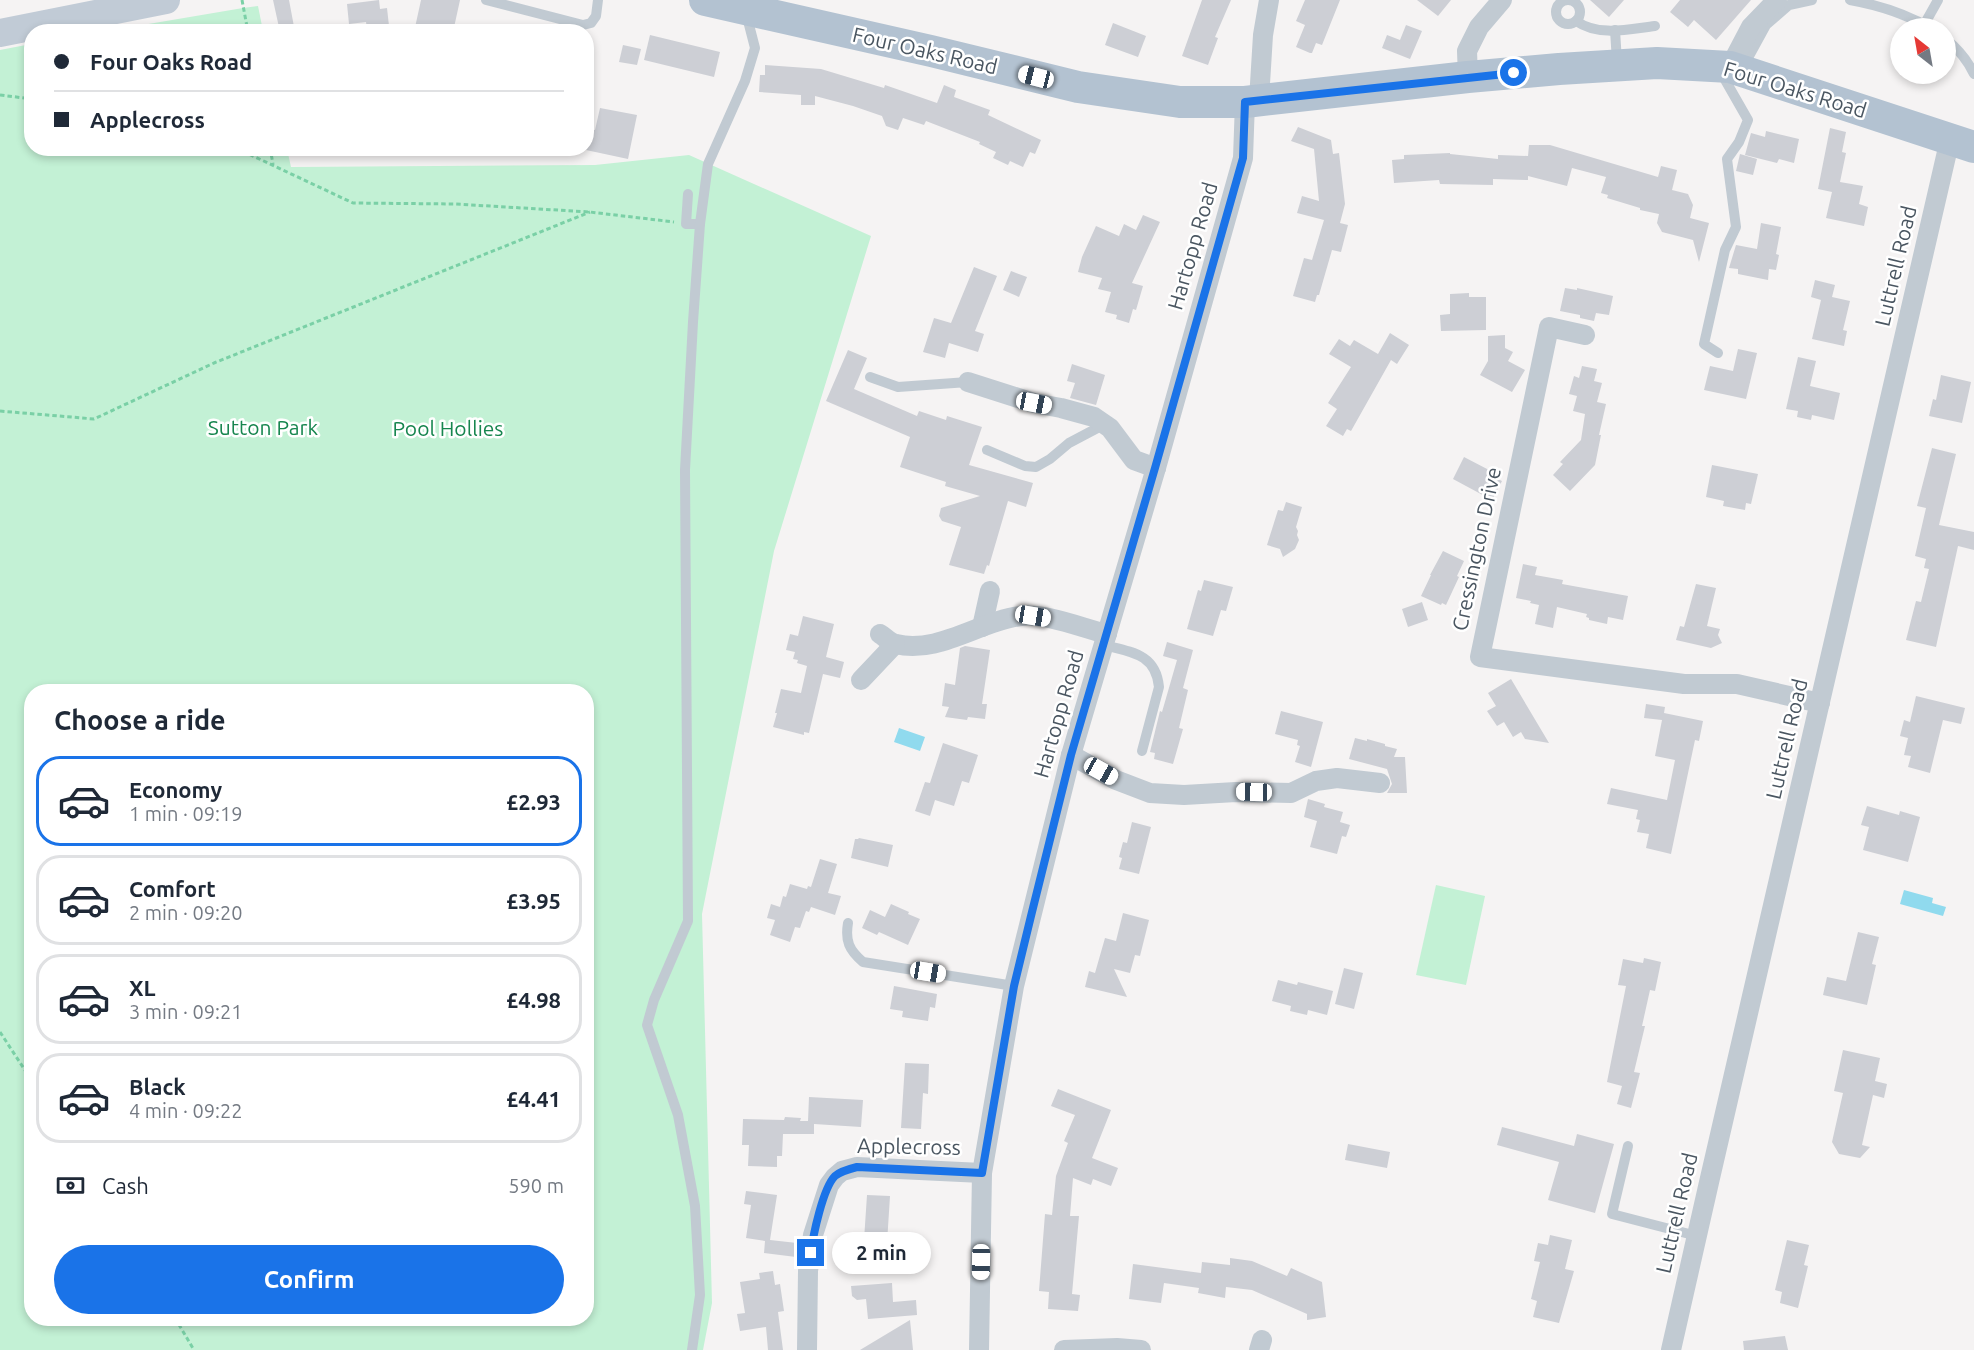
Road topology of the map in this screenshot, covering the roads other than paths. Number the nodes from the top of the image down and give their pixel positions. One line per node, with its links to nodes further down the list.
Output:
1 (165, 0): 16 (main road)
2 (486, 0): 3 (lane)
3 (598, 0)
4 (705, 0): 12 (main road, Four Oaks Road)
5 (1269, 0): 26 (street, Hartopp Road)
6 (1502, 0): 25 (street)
7 (1777, 0): 23 (street)
8 (1812, 0): 23 (lane)
9 (1850, 0): 13 (lane)
10 (1938, 0): 14 (lane)
11 (1556, 2): 15 (lane); 15 (lane)
12 (743, 5): 26 (main road, Four Oaks Road); 29 (lane)
13 (1912, 18)
14 (1931, 18)
15 (1576, 21): 19 (lane)
16 (45, 24)
17 (1655, 26): 19 (lane)
18 (24, 28): 20 (main road)
19 (1616, 30): 22 (lane)
20 (0, 33)
21 (1956, 47): 24 (lane)
22 (1617, 65): 23 (main road, Four Oaks Road); 25 (main road, Four Oaks Road)
23 (1729, 67): 27 (main road, Four Oaks Road); 31 (lane)
24 (1974, 74)
25 (1468, 77): 26 (main road, Four Oaks Road)
26 (1252, 101): 36 (street, Hartopp Road)
27 (1966, 142): 41 (street, Luttrell Road)
28 (688, 194): 29 (lane)
29 (700, 224): 50 (lane)
30 (1585, 335): 41 (street, Cressington Drive)
31 (1718, 353)
32 (870, 377): 33 (lane)
33 (968, 382): 34 (street)
34 (1105, 424): 35 (lane); 36 (street)
35 (987, 450)
36 (1155, 468): 39 (street, Hartopp Road)
37 (990, 591): 38 (street)
38 (982, 627): 39 (street); 40 (street)
39 (1105, 640): 42 (lane); 43 (street, Hartopp Road)
40 (861, 680)
41 (1820, 703): 49 (street, Luttrell Road)
42 (1143, 751)
43 (1071, 755): 44 (street); 46 (street, Hartopp Road)
44 (1380, 783)
45 (848, 923): 46 (lane)
46 (1014, 986): 48 (street, Hartopp Road)
47 (1628, 1146): 49 (lane)
48 (982, 1173): 51 (street, Applecross); 52 (street, Hartopp Road)
49 (1697, 1236): 55 (street, Luttrell Road)
50 (692, 1350)
51 (807, 1350)
52 (979, 1350)
53 (1064, 1350): 54 (street)
54 (1141, 1350)
55 (1671, 1350)

